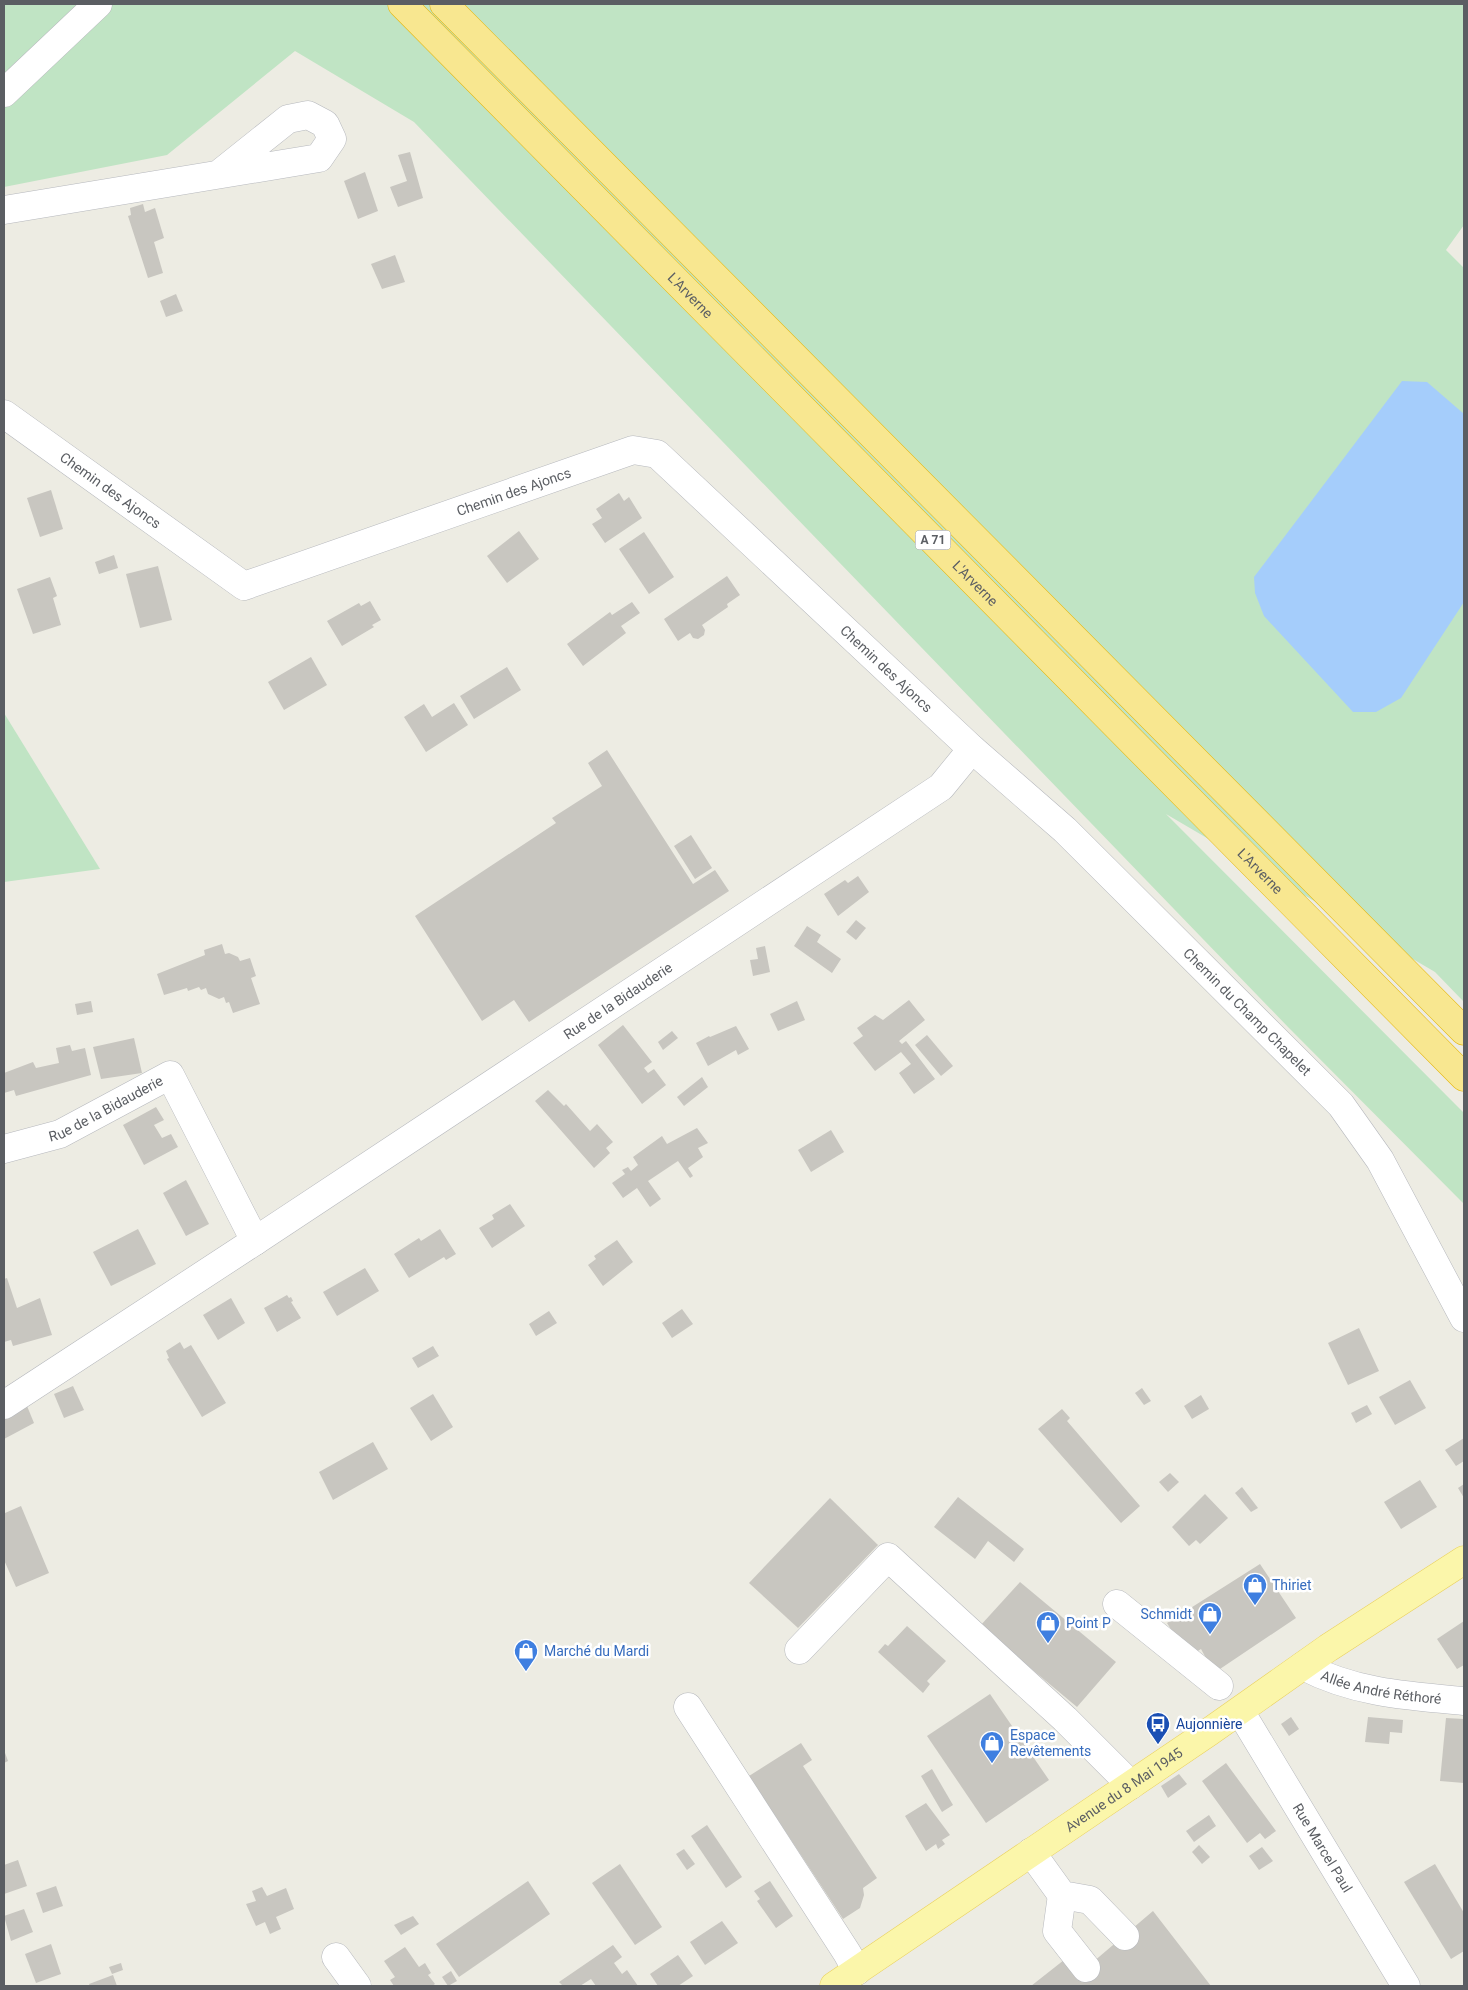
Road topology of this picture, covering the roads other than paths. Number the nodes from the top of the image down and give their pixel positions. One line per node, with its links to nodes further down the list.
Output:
1 (98, 4): 4 (street)
2 (402, 4): 10 (highway, L'Arverne / A 71)
3 (444, 4): 9 (highway, A 71)
4 (4, 93)
5 (220, 174): 6 (street)
6 (4, 210)
7 (4, 414): 8 (street, Chemin des Ajoncs)
8 (972, 749): 12 (street, Rue de la Bidauderie); 13 (street, Chemin du Champ Chapelet)
9 (1464, 1031)
10 (1464, 1077)
11 (4, 1149): 12 (street, Rue de la Bidauderie)
12 (255, 1241): 14 (street, Rue de la Bidauderie)
13 (1464, 1318)
14 (4, 1405)
15 (1464, 1560): 18 (main road, Avenue du 8 Mai 1945)
16 (1117, 1604): 19 (street)
17 (799, 1650): 23 (street)
18 (1303, 1666): 20 (street, Allée André Réthoré); 22 (main road, Avenue du 8 Mai 1945)
19 (1219, 1686)
20 (1464, 1701)
21 (688, 1707): 29 (street)
22 (1240, 1710): 23 (main road, Avenue du 8 Mai 1945); 32 (street, Rue Marcel Paul)
23 (1131, 1785): 24 (main road, Avenue du 8 Mai 1945)
24 (1031, 1852): 25 (street); 29 (main road, Avenue du 8 Mai 1945)
25 (1062, 1895): 26 (street); 28 (street)
26 (1125, 1936)
27 (336, 1957): 30 (street)
28 (1086, 1968)
29 (857, 1971): 31 (main road, Avenue du 8 Mai 1945)
30 (357, 1986)
31 (834, 1986)
32 (1406, 1986)

